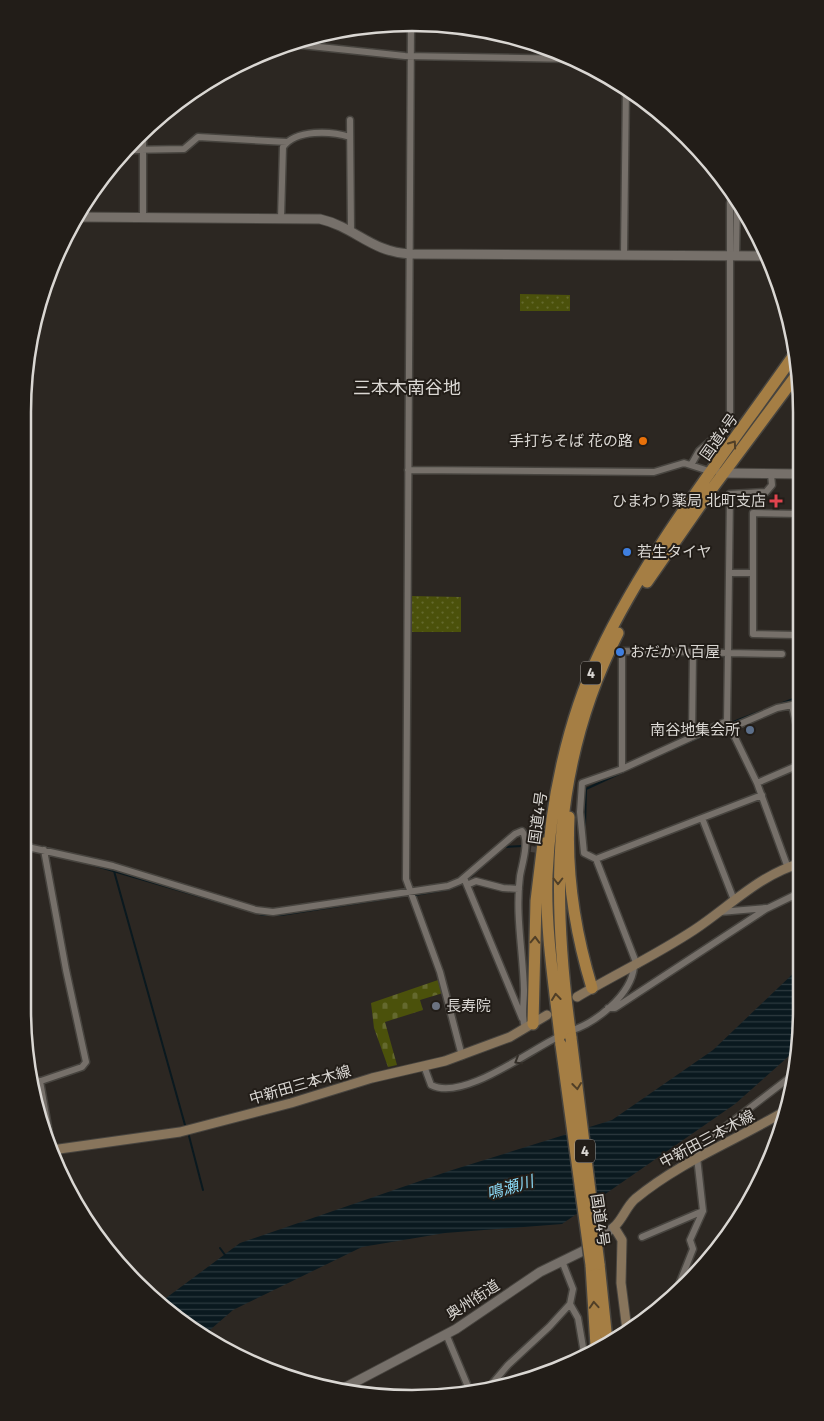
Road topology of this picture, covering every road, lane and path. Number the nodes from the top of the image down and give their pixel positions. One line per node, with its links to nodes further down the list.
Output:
1 (411, 31): 3 (street)
2 (308, 46): 3 (street)
3 (411, 56): 4 (street); 17 (street)
4 (554, 59)
5 (626, 96): 18 (street)
6 (350, 120): 7 (street)
7 (350, 137): 8 (street); 16 (street)
8 (287, 142): 11 (street); 15 (street)
9 (143, 143): 11 (street)
10 (136, 150): 11 (street)
11 (143, 150): 14 (street)
12 (733, 207): 19 (street)
13 (85, 216): 14 (street)
14 (143, 217): 15 (street)
15 (281, 218): 16 (street)
16 (351, 231): 17 (street)
17 (410, 254): 18 (street); 24 (street)
18 (624, 254): 19 (street)
19 (733, 256): 20 (street); 23 (street)
20 (759, 256)
21 (789, 362): 25 (highway, 国道4号 / 4, one-way to 21)
22 (791, 382): 26 (highway, 国道4号 / 4)
23 (691, 464): 24 (street); 25 (street)
24 (408, 470): 56 (street)
25 (713, 472): 26 (street); 40 (highway, 国道4号 / 4)
26 (725, 473): 27 (street); 33 (highway, 国道4号 / 4)
27 (771, 474): 28 (street); 30 (street)
28 (793, 474)
29 (793, 514): 31 (street)
30 (729, 573): 31 (street); 35 (street)
31 (753, 573): 32 (street)
32 (793, 635)
33 (616, 649): 34 (street); 42 (street); 43 (highway, 国道4号 / 4)
34 (693, 652): 35 (street); 39 (street)
35 (728, 653): 36 (street); 38 (street)
36 (782, 654)
37 (793, 709): 38 (street)
38 (729, 725): 39 (street); 44 (street)
39 (692, 737): 42 (street)
40 (569, 741): 66 (highway, one-way to 40); 67 (highway, 国道4号 / 4, one-way to 40)
41 (793, 767): 44 (street)
42 (622, 769): 50 (street)
43 (570, 775): 62 (highway); 67 (highway, 国道4号 / 4, one-way to 67)
44 (757, 783): 45 (street)
45 (762, 796): 46 (street); 53 (street)
46 (702, 818): 51 (street); 58 (street)
47 (31, 849): 48 (street)
48 (45, 853): 56 (street); 71 (street)
49 (573, 853): 50 (street)
50 (584, 853): 51 (street)
51 (596, 859): 61 (street)
52 (793, 866): 53 (main road)
53 (788, 868): 58 (main road)
54 (467, 881): 55 (street); 55 (street); 56 (street); 66 (street)
55 (518, 889): 66 (street)
56 (410, 894): 68 (street)
57 (793, 896): 59 (street)
58 (734, 900): 60 (main road)
59 (770, 908): 60 (street); 64 (street)
60 (720, 912): 61 (main road)
61 (636, 966): 62 (main road); 64 (street)
62 (592, 988): 63 (main road)
63 (577, 997)
64 (608, 1008): 67 (street)
65 (547, 1015): 66 (main road, 中新田三本木線)
66 (527, 1024): 68 (main road, 中新田三本木線)
67 (566, 1037): 69 (street, one-way to 69); 79 (highway, 国道4号 / 4, bridge)
68 (462, 1056): 69 (main road, 中新田三本木線)
69 (424, 1066): 73 (main road, 中新田三本木線)
70 (785, 1081): 74 (street)
71 (38, 1082)
72 (778, 1115): 74 (main road, 中新田三本木線)
73 (58, 1149)
74 (697, 1157): 75 (street); 76 (main road, 中新田三本木線)
75 (703, 1211): 77 (street); 80 (street)
76 (614, 1227): 78 (street, 奥州街道); 82 (main road)
77 (642, 1237)
78 (562, 1261): 81 (street); 83 (street, 奥州街道)
79 (595, 1264): 84 (highway, 国道4号 / 4); 85 (highway, 国道4号 / 4, one-way to 79)
80 (682, 1277)
81 (570, 1304): 86 (street); 87 (street)
82 (627, 1324)
83 (446, 1334): 88 (street, 奥州街道); 89 (street)
84 (606, 1336)
85 (596, 1342)
86 (583, 1348)
87 (495, 1380)
88 (351, 1384)
89 (467, 1385)

